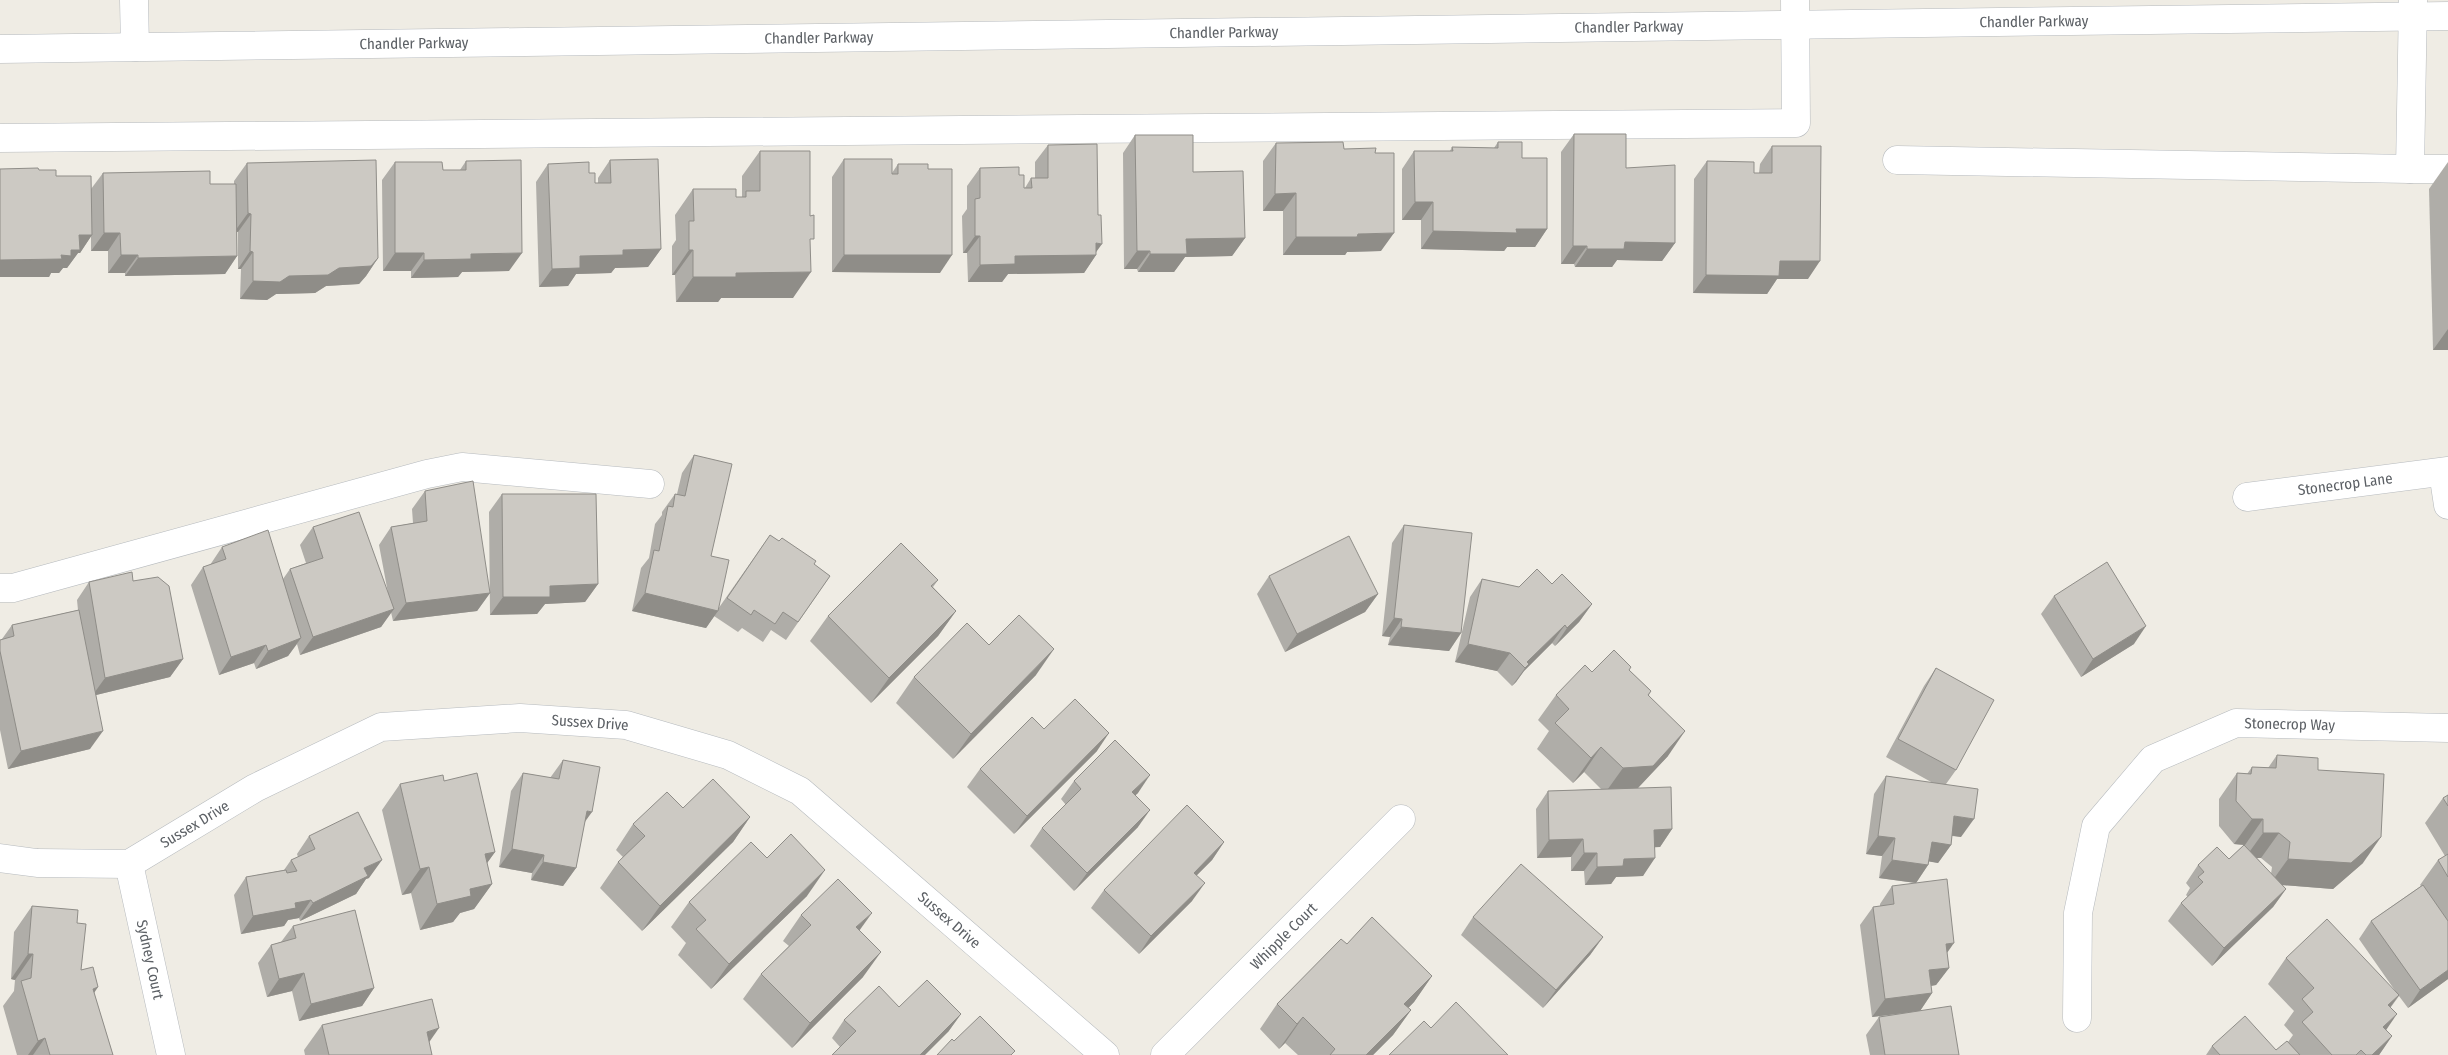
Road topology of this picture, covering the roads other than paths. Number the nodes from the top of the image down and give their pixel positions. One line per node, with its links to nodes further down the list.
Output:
1 (134, 0): 5 (street)
2 (2413, 9): 3 (street, Chandler Parkway); 4 (street, Chandler Parkway); 9 (street)
3 (1795, 13): 5 (street, Chandler Parkway); 7 (street)
4 (2448, 16)
5 (134, 47): 6 (street, Chandler Parkway)
6 (0, 49)
7 (0, 138)
8 (1897, 160): 9 (street)
9 (2410, 169): 10 (street)
10 (2448, 170)
11 (2446, 472): 13 (street, Stonecrop Lane); 14 (street, Stonecrop Lane)
12 (650, 484): 15 (street)
13 (2247, 497)
14 (2448, 505)
15 (0, 588)
16 (2448, 728): 20 (street, Stonecrop Way)
17 (1400, 818): 23 (street, Whipple Court)
18 (0, 858): 19 (street)
19 (129, 864): 21 (street, Sydney Court); 22 (street, Sussex Drive)
20 (2077, 1018)
21 (171, 1055)
22 (1104, 1055)
23 (1165, 1055)

